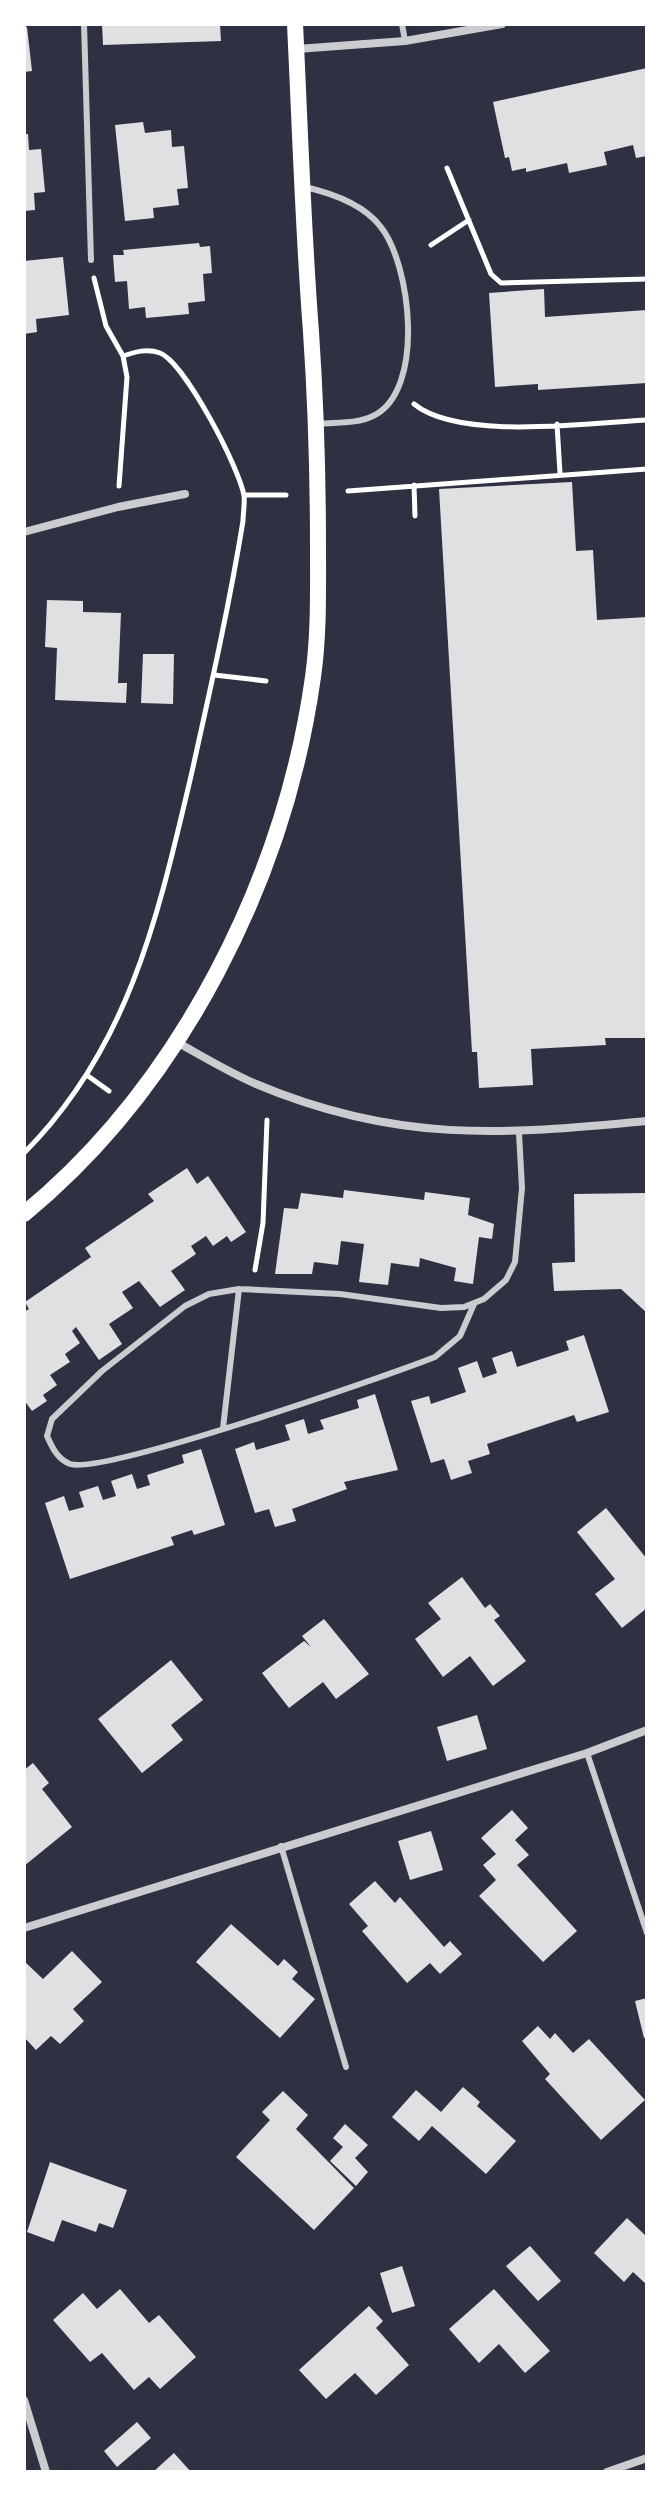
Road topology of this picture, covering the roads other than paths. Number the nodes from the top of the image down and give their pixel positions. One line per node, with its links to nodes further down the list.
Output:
1 (84, 24): 8 (lane)
2 (295, 24): 6 (main road)
3 (402, 24): 5 (lane)
4 (502, 24): 5 (street)
5 (405, 41): 6 (street)
6 (296, 49): 7 (main road)
7 (302, 186): 9 (main road); 9 (lane)
8 (91, 260)
9 (318, 424): 12 (main road)
10 (185, 494): 11 (street)
11 (24, 532)
12 (174, 1041): 14 (street); 15 (main road)
13 (647, 1121): 14 (street)
14 (519, 1133): 17 (lane)
15 (24, 1214)
16 (239, 1289): 17 (lane); 18 (lane); 18 (lane)
17 (474, 1304): 18 (lane)
18 (223, 1428)
19 (647, 1730): 20 (street)
20 (587, 1753): 21 (street); 23 (lane)
21 (281, 1846): 22 (street); 24 (lane)
22 (24, 1928)
23 (647, 1933)
24 (346, 2067)
25 (24, 2400): 27 (street)
26 (647, 2458): 28 (street)
27 (46, 2472)
28 (607, 2472)

